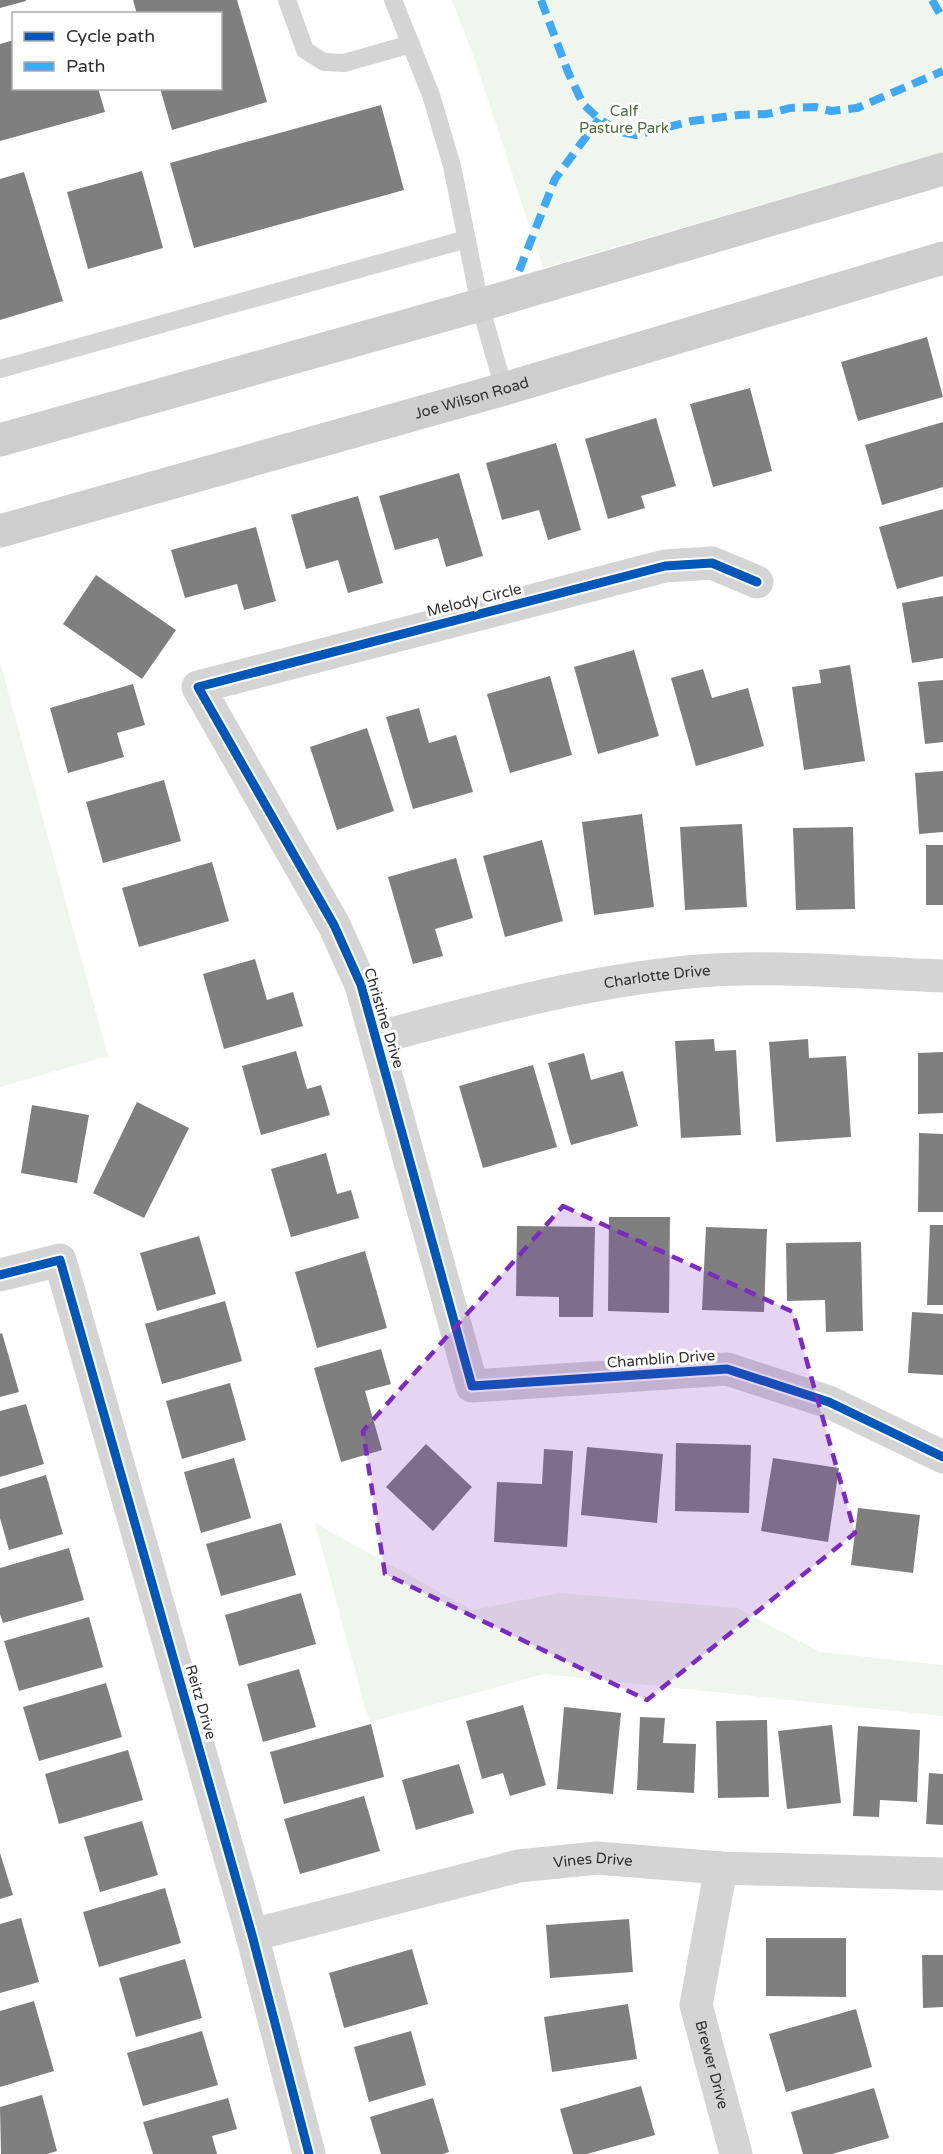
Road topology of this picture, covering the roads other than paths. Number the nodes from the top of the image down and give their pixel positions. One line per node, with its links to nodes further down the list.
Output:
1 (287, 0): 3 (lane)
2 (393, 0): 3 (lane)
3 (411, 44): 5 (lane)
4 (943, 169): 7 (main road)
5 (467, 239): 7 (lane); 8 (lane)
6 (943, 258): 9 (main road, Joe Wilson Road)
7 (480, 305): 9 (lane); 10 (main road)
8 (0, 369)
9 (504, 389): 11 (main road, Joe Wilson Road)
10 (0, 440)
11 (0, 531)
12 (757, 582): 13 (street, Melody Circle)
13 (198, 687): 15 (street, Christine Drive)
14 (943, 976): 15 (street, Charlotte Drive)
15 (376, 1038): 17 (street, Christine Drive)
16 (0, 1275): 21 (street, Reitz Drive)
17 (472, 1386): 18 (street, Chamblin Drive)
18 (943, 1457)
19 (721, 1868): 20 (street, Vines Drive); 21 (street, Vines Drive); 23 (street, Brewer Drive)
20 (943, 1874)
21 (252, 1935): 22 (street, Reitz Drive)
22 (309, 2154)
23 (736, 2154)

